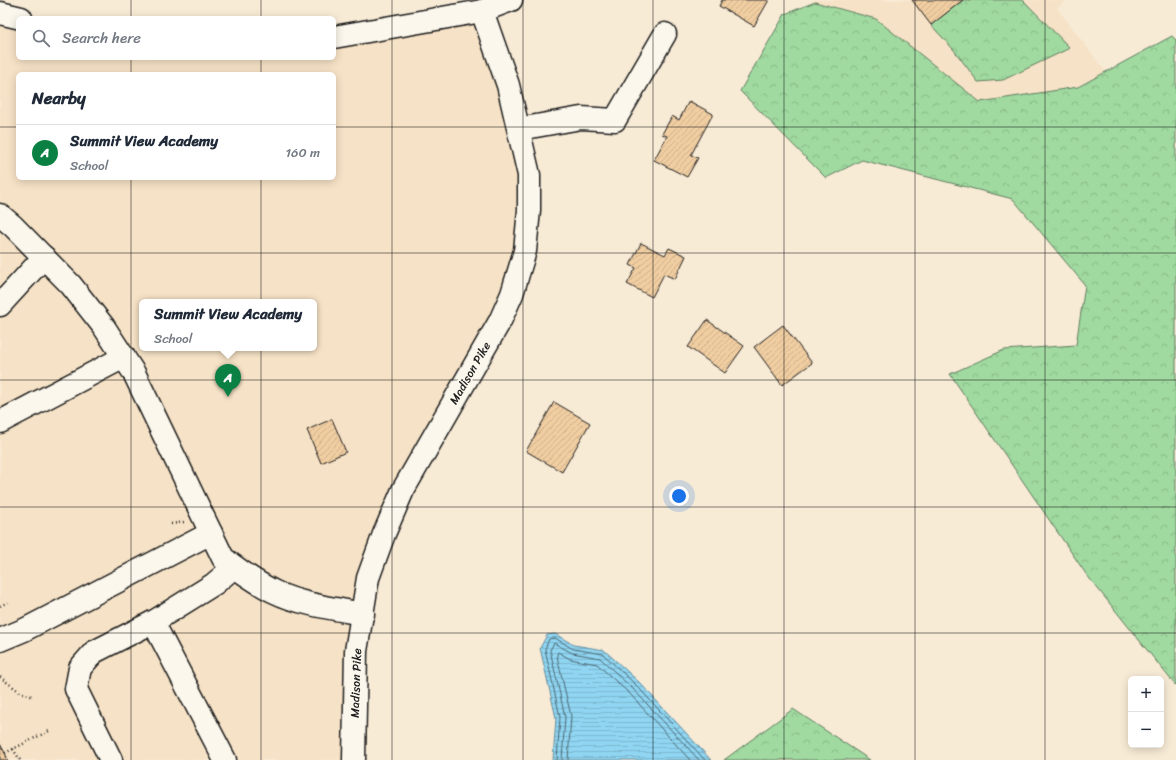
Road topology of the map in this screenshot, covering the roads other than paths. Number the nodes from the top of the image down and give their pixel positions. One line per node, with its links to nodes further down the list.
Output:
1 (511, 0): 2 (street)
2 (482, 11): 6 (street); 7 (street, Madison Pike)
3 (0, 13): 4 (street)
4 (16, 17)
5 (665, 34): 7 (street)
6 (336, 37)
7 (519, 129): 15 (street, Madison Pike)
8 (0, 215): 9 (street)
9 (44, 257): 10 (street); 11 (street)
10 (0, 305)
11 (124, 357): 12 (street); 13 (street)
12 (0, 422)
13 (211, 533): 14 (street); 17 (street)
14 (234, 567): 15 (street); 16 (street)
15 (363, 614): 20 (street, Madison Pike)
16 (153, 622): 18 (street); 19 (street)
17 (0, 640)
18 (111, 760)
19 (225, 760)
20 (354, 760)

